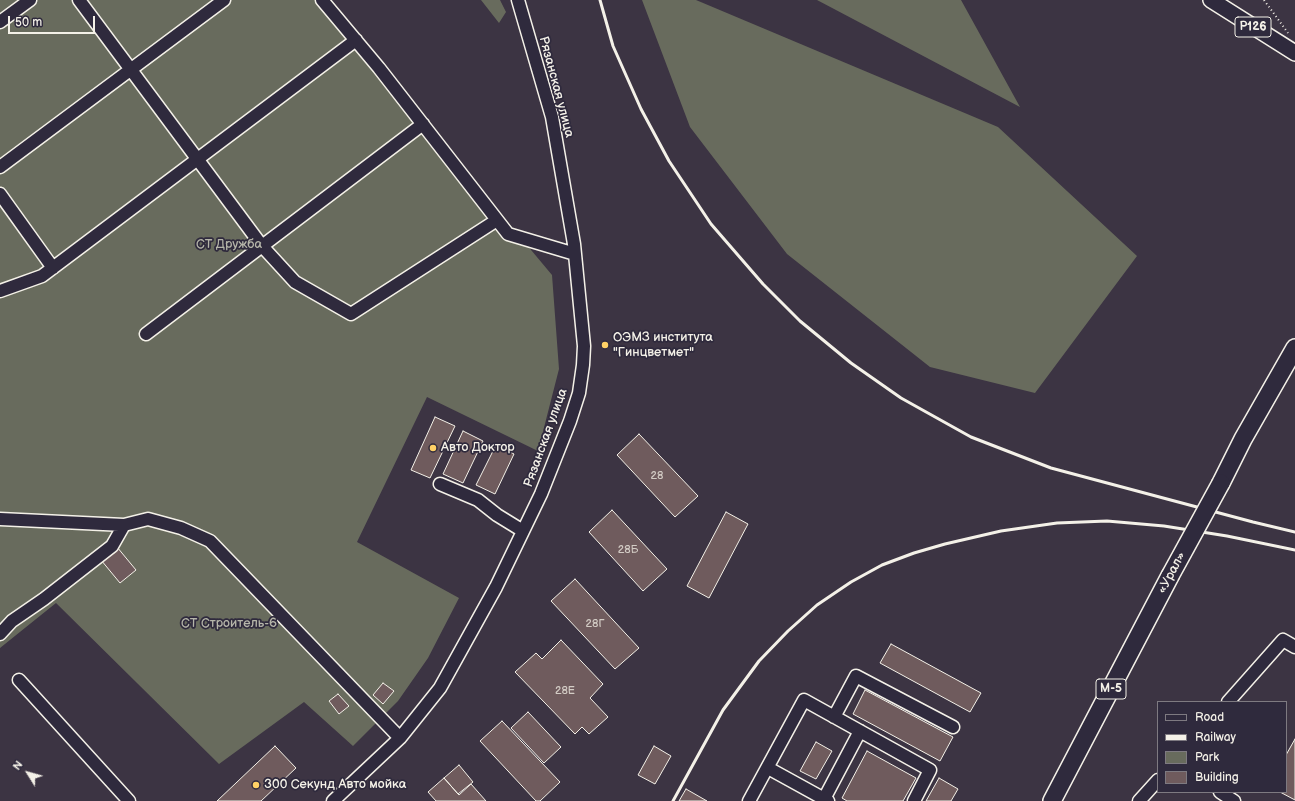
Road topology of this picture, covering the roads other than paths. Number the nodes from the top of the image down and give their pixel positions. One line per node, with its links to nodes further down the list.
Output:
1 (30, 0): 7 (street)
2 (79, 0): 10 (street)
3 (224, 0): 10 (street)
4 (322, 0): 8 (street)
5 (518, 0): 17 (street, Рязанская улица)
6 (1211, 0): 9 (main road, Р126)
7 (0, 22)
8 (356, 40): 11 (street); 12 (street)
9 (1295, 53)
10 (131, 69): 12 (street); 13 (street)
11 (423, 124): 15 (street); 16 (street)
12 (198, 159): 16 (street); 18 (street)
13 (0, 167)
14 (0, 194): 18 (street)
15 (497, 220): 16 (street); 17 (street)
16 (262, 246): 20 (street)
17 (575, 254): 25 (street, Рязанская улица)
18 (53, 268): 19 (street)
19 (0, 291)
20 (146, 334)
21 (1295, 348): 42 (highway, «Урал» / М-5, bridge)
22 (440, 484): 25 (street)
23 (0, 518): 24 (street)
24 (124, 525): 26 (street); 33 (street)
25 (523, 531): 33 (street, Рязанская улица)
26 (0, 634)
27 (1295, 648): 29 (street)
28 (19, 680): 38 (street)
29 (1229, 701)
30 (834, 717): 31 (street); 32 (street); 34 (street)
31 (953, 727)
32 (860, 731): 37 (street); 41 (street)
33 (400, 738): 39 (street, Рязанская улица)
34 (768, 768): 37 (street); 40 (street)
35 (1157, 781): 43 (street)
36 (1222, 793): 44 (street)
37 (826, 800)
38 (129, 801)
39 (333, 801)
40 (749, 801)
41 (914, 801)
42 (1052, 801)
43 (1139, 801)
44 (1234, 801)

